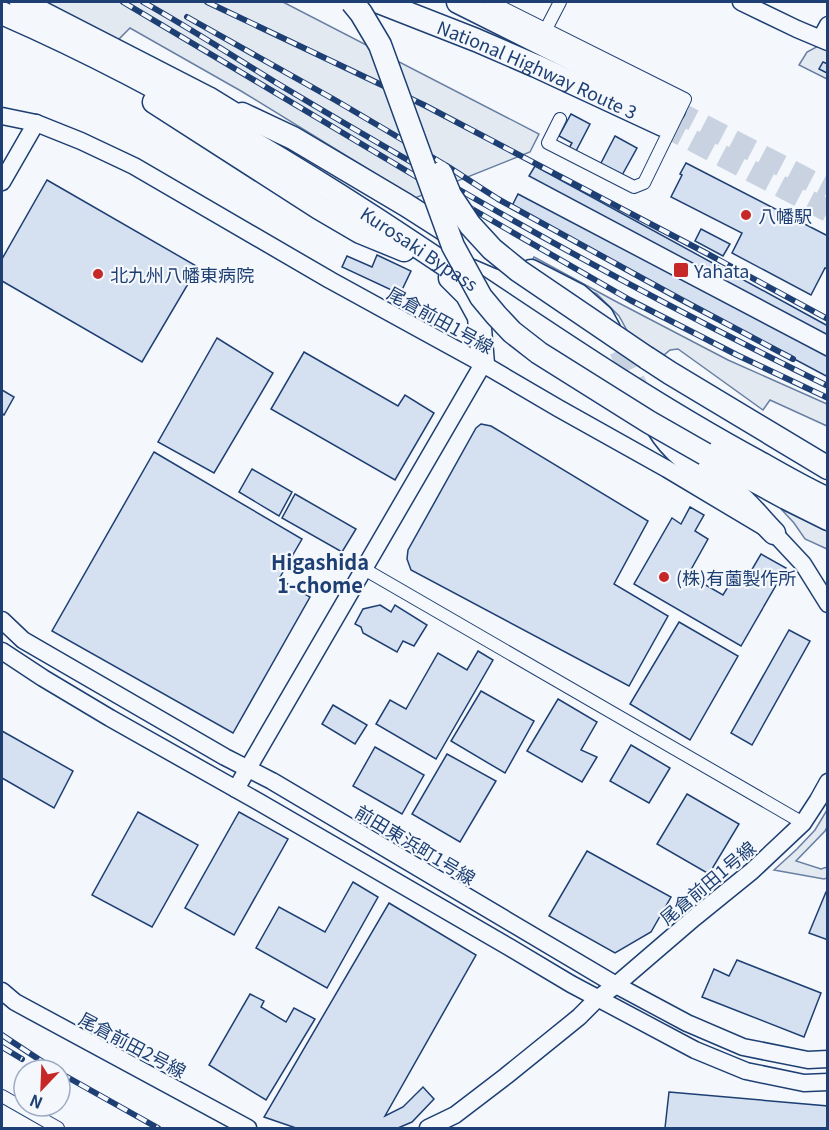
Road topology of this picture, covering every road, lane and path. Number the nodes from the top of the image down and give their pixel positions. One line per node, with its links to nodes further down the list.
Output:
1 (352, 2): 22 (highway, bridge)
2 (366, 2): 19 (highway, bridge)
3 (379, 2): 4 (highway, National Highway Route 3)
4 (458, 2)
5 (491, 2): 9 (street)
6 (560, 2): 9 (street)
7 (741, 2): 10 (street)
8 (12, 11): 11 (highway, Kurosaki Bypass); 17 (highway); 21 (highway, Kurosaki Bypass)
9 (546, 29): 13 (street)
10 (825, 35)
11 (208, 98): 16 (highway); 20 (highway, Kurosaki Bypass)
12 (2, 116): 14 (street, 尾倉前田1号線)
13 (561, 119)
14 (36, 123): 15 (street); 17 (street, 尾倉前田1号線)
15 (2, 182)
16 (620, 350)
17 (483, 364): 23 (street, 尾倉前田1号線); 24 (street)
18 (652, 419): 23 (highway)
19 (828, 468)
20 (828, 482)
21 (828, 499)
22 (828, 519)
23 (774, 533): 25 (street, 尾倉前田1号線)
24 (364, 569): 29 (street); 32 (street)
25 (828, 604)
26 (2, 620): 27 (street, 前田東浜町1号線)
27 (23, 640): 28 (street); 29 (street, 前田東浜町1号線)
28 (2, 649): 31 (street)
29 (248, 769): 31 (street); 33 (street, 前田東浜町1号線)
30 (828, 782): 32 (street, 尾倉前田1号線)
31 (236, 789): 35 (street)
32 (803, 823): 33 (street, 尾倉前田1号線)
33 (616, 985): 35 (street, 尾倉前田1号線); 36 (street, 前田東浜町1号線)
34 (2, 991): 40 (street, 尾倉前田2号線)
35 (597, 999): 37 (street); 41 (street)
36 (828, 1059)
37 (828, 1082)
38 (2, 1096): 39 (street)
39 (58, 1128)
40 (248, 1128)
41 (428, 1128)

